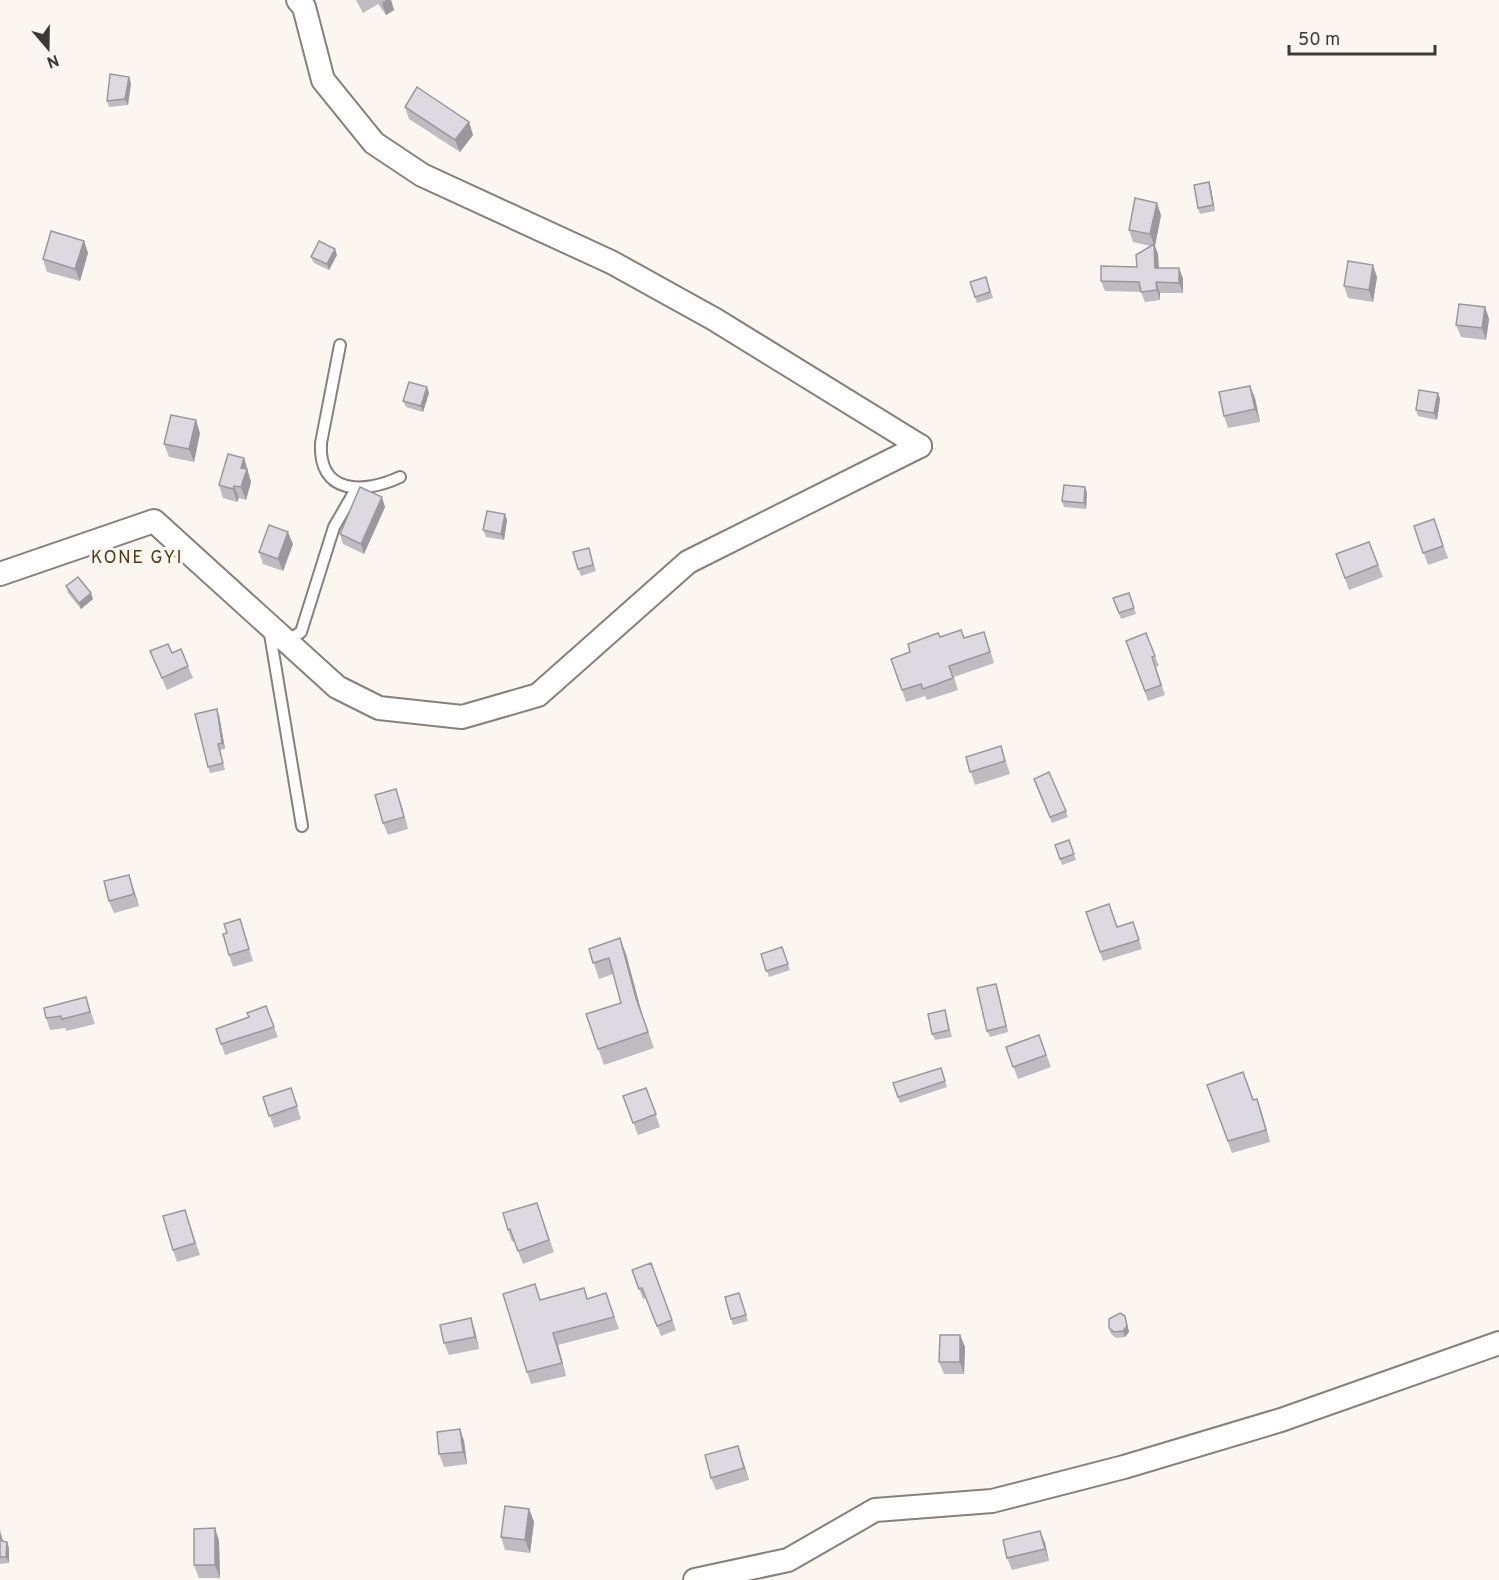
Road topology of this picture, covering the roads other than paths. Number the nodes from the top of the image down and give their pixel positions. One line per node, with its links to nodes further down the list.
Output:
1 (298, 0): 7 (street)
2 (340, 345): 4 (lane)
3 (400, 477): 4 (lane)
4 (356, 489): 7 (lane)
5 (0, 574): 6 (street)
6 (268, 625): 7 (street); 8 (lane)
7 (286, 641)
8 (302, 826)
9 (1499, 1343): 10 (street)
10 (695, 1580)

